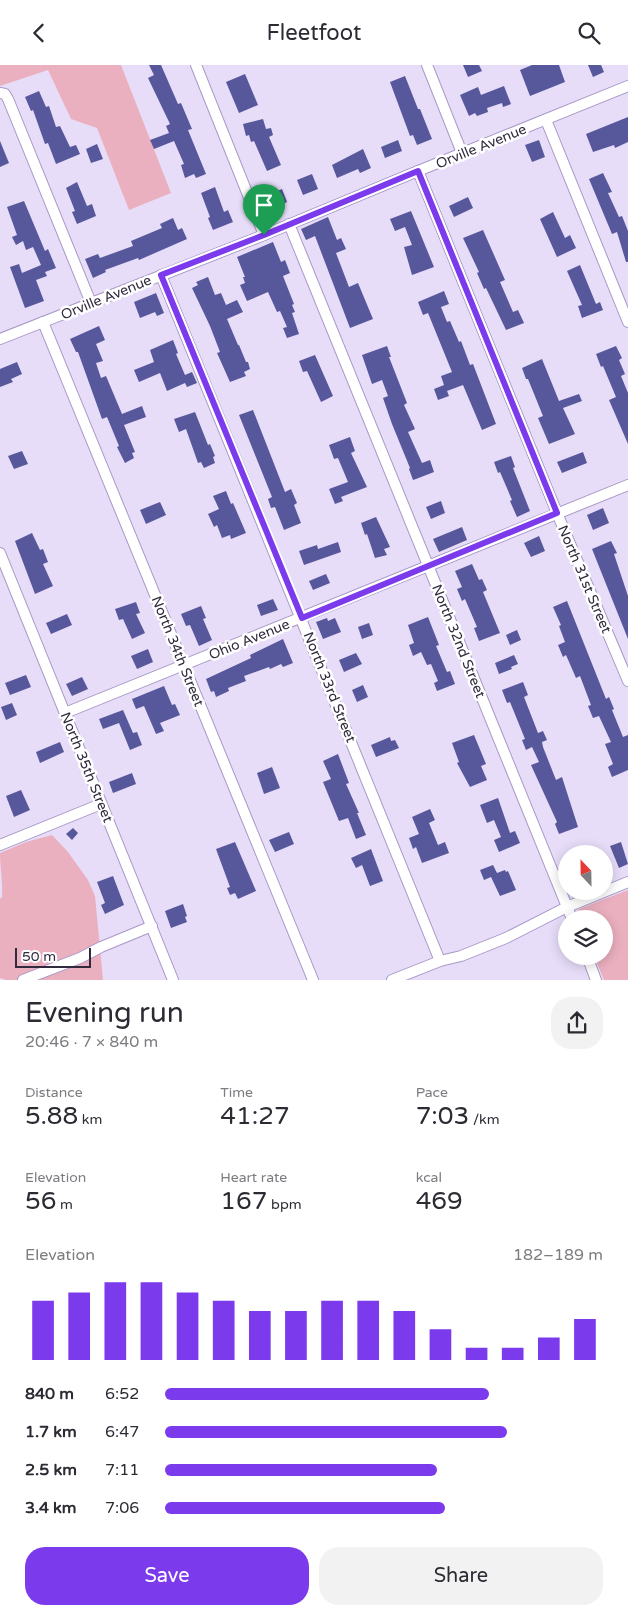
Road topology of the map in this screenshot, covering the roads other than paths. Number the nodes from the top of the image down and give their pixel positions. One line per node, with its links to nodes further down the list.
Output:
1 (196, 65): 9 (street)
2 (427, 65): 6 (street)
3 (628, 86): 5 (street, Orville Avenue)
4 (0, 93): 11 (street)
5 (546, 120): 6 (street, Orville Avenue); 13 (street)
6 (462, 153): 7 (street, Orville Avenue)
7 (418, 171): 8 (street, Orville Avenue); 16 (street, North 31st Street)
8 (289, 224): 9 (street, Orville Avenue); 18 (street, North 32nd Street)
9 (264, 235): 10 (street, Orville Avenue)
10 (161, 275): 11 (street, Orville Avenue); 19 (street, North 33rd Street)
11 (91, 303): 12 (street, Orville Avenue)
12 (43, 322): 14 (street, Orville Avenue); 20 (street, North 34th Street)
13 (628, 322)
14 (0, 339)
15 (628, 485): 16 (street, Ohio Avenue)
16 (557, 513): 18 (street, Ohio Avenue); 21 (street, North 31st Street)
17 (0, 553): 22 (street, North 35th Street)
18 (428, 566): 19 (street, Ohio Avenue); 26 (street, North 32nd Street)
19 (302, 618): 20 (street, Ohio Avenue); 29 (street, North 33rd Street)
20 (183, 665): 22 (street, Ohio Avenue); 33 (street, North 34th Street)
21 (628, 681)
22 (65, 713): 23 (street, North 35th Street)
23 (101, 804): 24 (street); 28 (street, North 35th Street)
24 (0, 845)
25 (628, 883): 26 (street)
26 (567, 907): 27 (street, North 32nd Street); 29 (street)
27 (568, 910)
28 (152, 926): 31 (street); 32 (street, North 35th Street)
29 (440, 961): 34 (street)
30 (590, 965): 35 (street)
31 (23, 980)
32 (174, 980)
33 (313, 980)
34 (392, 980)
35 (596, 980)

